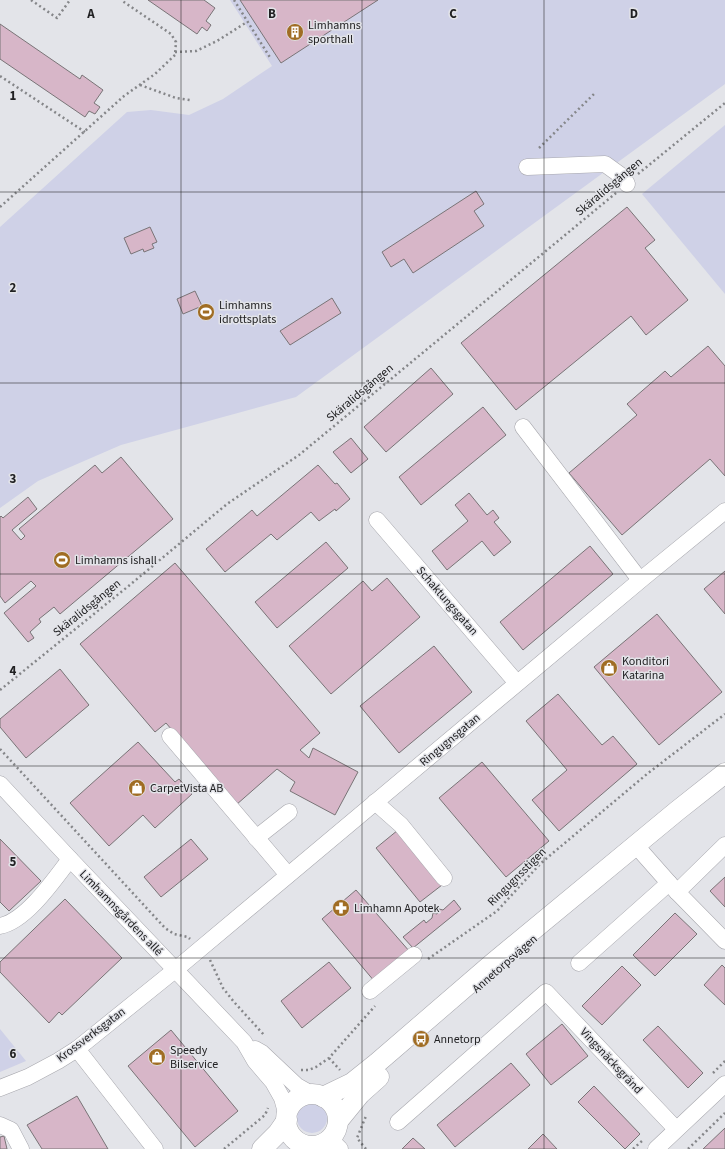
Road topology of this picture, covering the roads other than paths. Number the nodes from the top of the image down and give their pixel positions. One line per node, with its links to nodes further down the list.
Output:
1 (527, 167): 2 (street)
2 (627, 184)
3 (523, 427): 6 (street)
4 (724, 513): 6 (street, Ringugnsgatan)
5 (377, 520): 7 (street, Schaktungsgatan)
6 (640, 580): 7 (street, Ringugnsgatan)
7 (518, 683): 11 (street, Ringugnsgatan)
8 (170, 736): 14 (street)
9 (725, 773): 12 (main road, Annetorpsvägen)
10 (0, 784): 17 (street, Limhamnsgårdens allé)
11 (375, 802): 18 (street, Ringugnsgatan); 19 (street)
12 (677, 811): 16 (main road, Annetorpsvägen); 31 (main road, Annetorpsvägen)
13 (289, 812): 14 (street)
14 (256, 838): 18 (street)
15 (725, 845): 20 (street)
16 (639, 849): 20 (street); 33 (main road, Annetorpsvägen)
17 (70, 860): 21 (street); 25 (street, Limhamnsgårdens allé)
18 (288, 875): 25 (street, Ringugnsgatan)
19 (444, 878)
20 (673, 888): 22 (street); 24 (street)
21 (0, 926)
22 (725, 941)
23 (419, 959): 26 (street)
24 (579, 963)
25 (175, 970): 27 (street, Limhamnsgårdens allé); 28 (street, Krossverksgatan)
26 (374, 997)
27 (244, 1042): 31 (street, Limhamnsgårdens allé); 32 (street, Limhamnsgårdens allé)
28 (77, 1049): 30 (street, Krossverksgatan); 40 (street)
29 (725, 1084): 36 (street)
30 (0, 1088)
31 (318, 1096): 32 (main road, Annetorpsvägen); 33 (main road)
32 (287, 1118): 38 (main road, Annetorpsvägen); 41 (main road, Annetorpsvägen)
33 (338, 1121): 37 (main road, Annetorpsvägen)
34 (398, 1122): 36 (street, Vingsnäcksgränd)
35 (0, 1125): 39 (street)
36 (676, 1130): 42 (street)
37 (335, 1144): 38 (main road, Annetorpsvägen)
38 (303, 1147)
39 (21, 1149)
40 (155, 1149)
41 (262, 1149)
42 (656, 1149)

